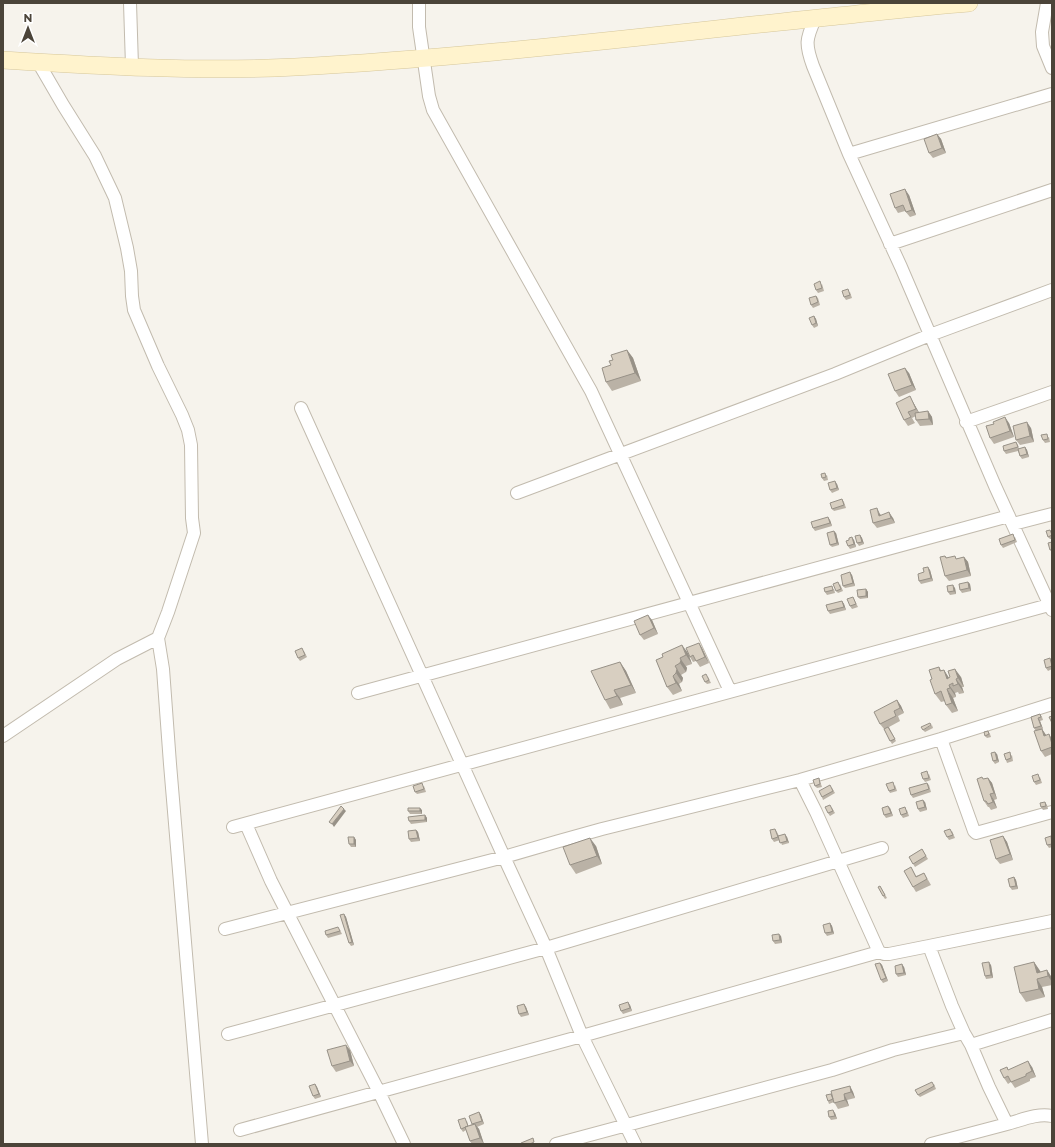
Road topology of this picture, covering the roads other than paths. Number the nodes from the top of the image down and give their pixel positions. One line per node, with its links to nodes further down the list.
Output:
1 (130, 3): 9 (street)
2 (419, 3): 6 (street)
3 (969, 3): 5 (street)
4 (1047, 3): 10 (street)
5 (815, 19): 6 (street); 12 (street)
6 (423, 59): 9 (street); 20 (street)
7 (3, 60): 8 (street)
8 (38, 62): 9 (street); 26 (street)
9 (132, 66)
10 (1052, 68)
11 (1052, 94): 12 (street)
12 (849, 154): 14 (street)
13 (1052, 190): 14 (street)
14 (890, 244): 16 (street)
15 (1052, 290): 16 (street)
16 (930, 335): 19 (street); 20 (street)
17 (1052, 392): 19 (street)
18 (301, 408): 27 (street)
19 (966, 422): 23 (street)
20 (620, 454): 21 (street); 24 (street)
21 (517, 493)
22 (1052, 514): 23 (street)
23 (1011, 520): 24 (street); 25 (street)
24 (689, 603): 27 (street); 28 (street)
25 (1051, 607): 28 (street)
26 (158, 638): 31 (street); 58 (street)
27 (422, 676): 29 (street); 33 (street)
28 (730, 691): 33 (street)
29 (358, 693)
30 (1052, 704): 32 (street)
31 (3, 736)
32 (941, 739): 34 (street); 35 (street)
33 (462, 764): 36 (street); 39 (street)
34 (800, 780): 39 (street); 40 (street)
35 (1052, 812)
36 (246, 824): 37 (street); 41 (street)
37 (233, 827)
38 (882, 848): 40 (street)
39 (504, 857): 41 (street); 45 (street)
40 (838, 860): 45 (street); 46 (street)
41 (288, 913): 43 (street); 47 (street)
42 (1052, 921): 44 (street)
43 (225, 929)
44 (929, 946): 46 (street); 49 (street)
45 (546, 948): 47 (street); 51 (street)
46 (879, 952): 51 (street)
47 (334, 1005): 50 (street); 53 (street)
48 (1052, 1020): 52 (street)
49 (964, 1033): 52 (street); 56 (street)
50 (228, 1034)
51 (582, 1036): 53 (street); 56 (street)
52 (971, 1045): 55 (street)
53 (379, 1092): 57 (street); 59 (street)
54 (1052, 1116): 55 (street)
55 (1008, 1124): 62 (street)
56 (627, 1125): 60 (street); 61 (street)
57 (240, 1130)
58 (202, 1144)
59 (404, 1144)
60 (556, 1144)
61 (635, 1144)
62 (931, 1144)

